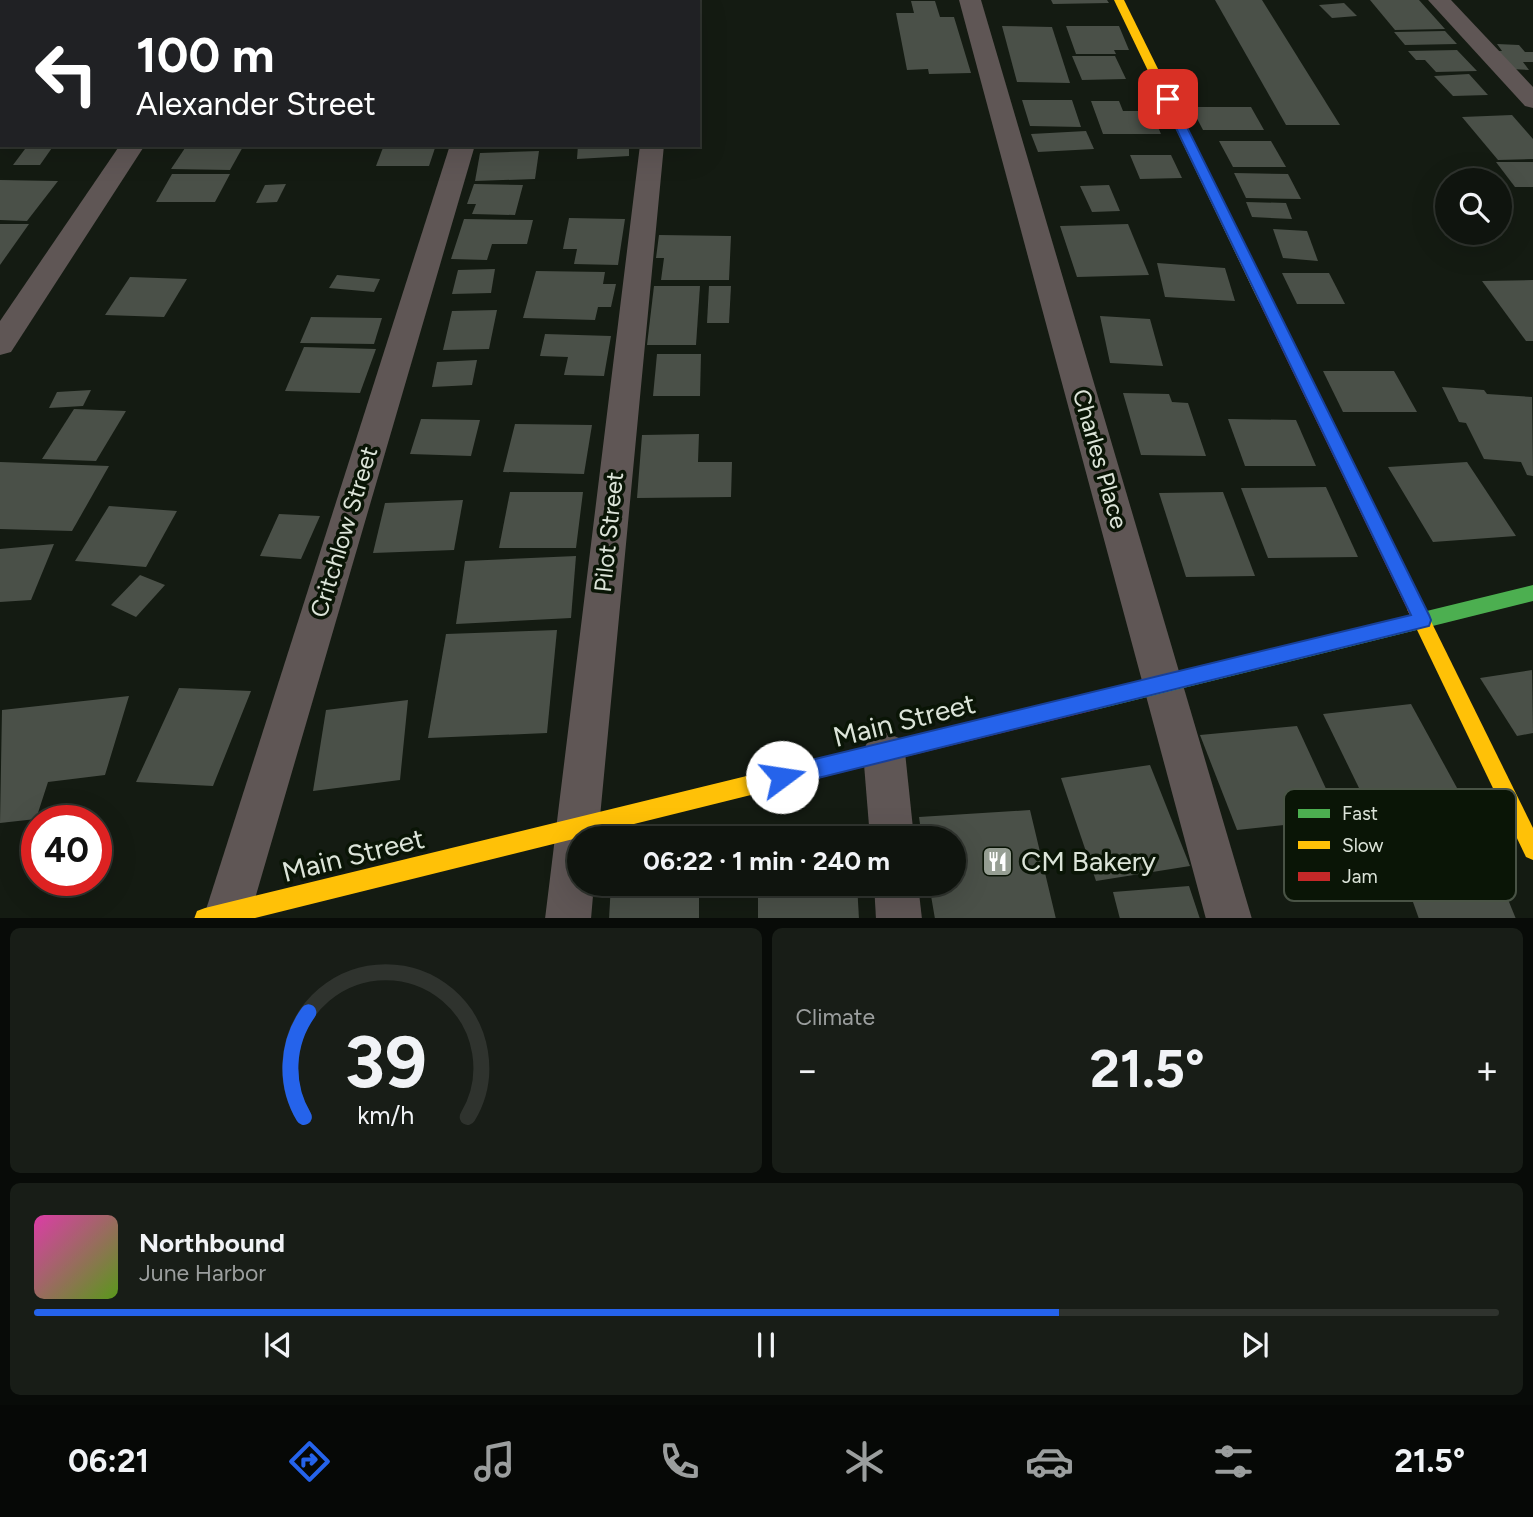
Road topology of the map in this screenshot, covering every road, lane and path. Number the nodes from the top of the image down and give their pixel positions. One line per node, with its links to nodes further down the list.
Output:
1 (970, 0): 11 (street, Charles Place)
2 (1119, 0): 10 (street)
3 (1439, 0): 4 (street)
4 (1533, 101)
5 (132, 147): 8 (street)
6 (462, 147): 22 (street, Critchlow Street)
7 (652, 147): 15 (street, Pilot Street)
8 (0, 344)
9 (1533, 593): 10 (street, Main Street)
10 (1422, 620): 11 (street, Main Street); 13 (street)
11 (1163, 684): 12 (street, Main Street); 25 (street, Charles Place)
12 (884, 752): 16 (street, Main Street); 17 (street)
13 (1504, 789)
14 (1516, 815): 19 (street)
15 (576, 826)
16 (580, 826)
17 (891, 826)
18 (567, 829): 22 (street, Main Street)
19 (1533, 850)
20 (570, 896): 23 (street, Pilot Street)
21 (897, 896): 24 (street)
22 (220, 917)
23 (568, 918)
24 (899, 918)
25 (1228, 918)

